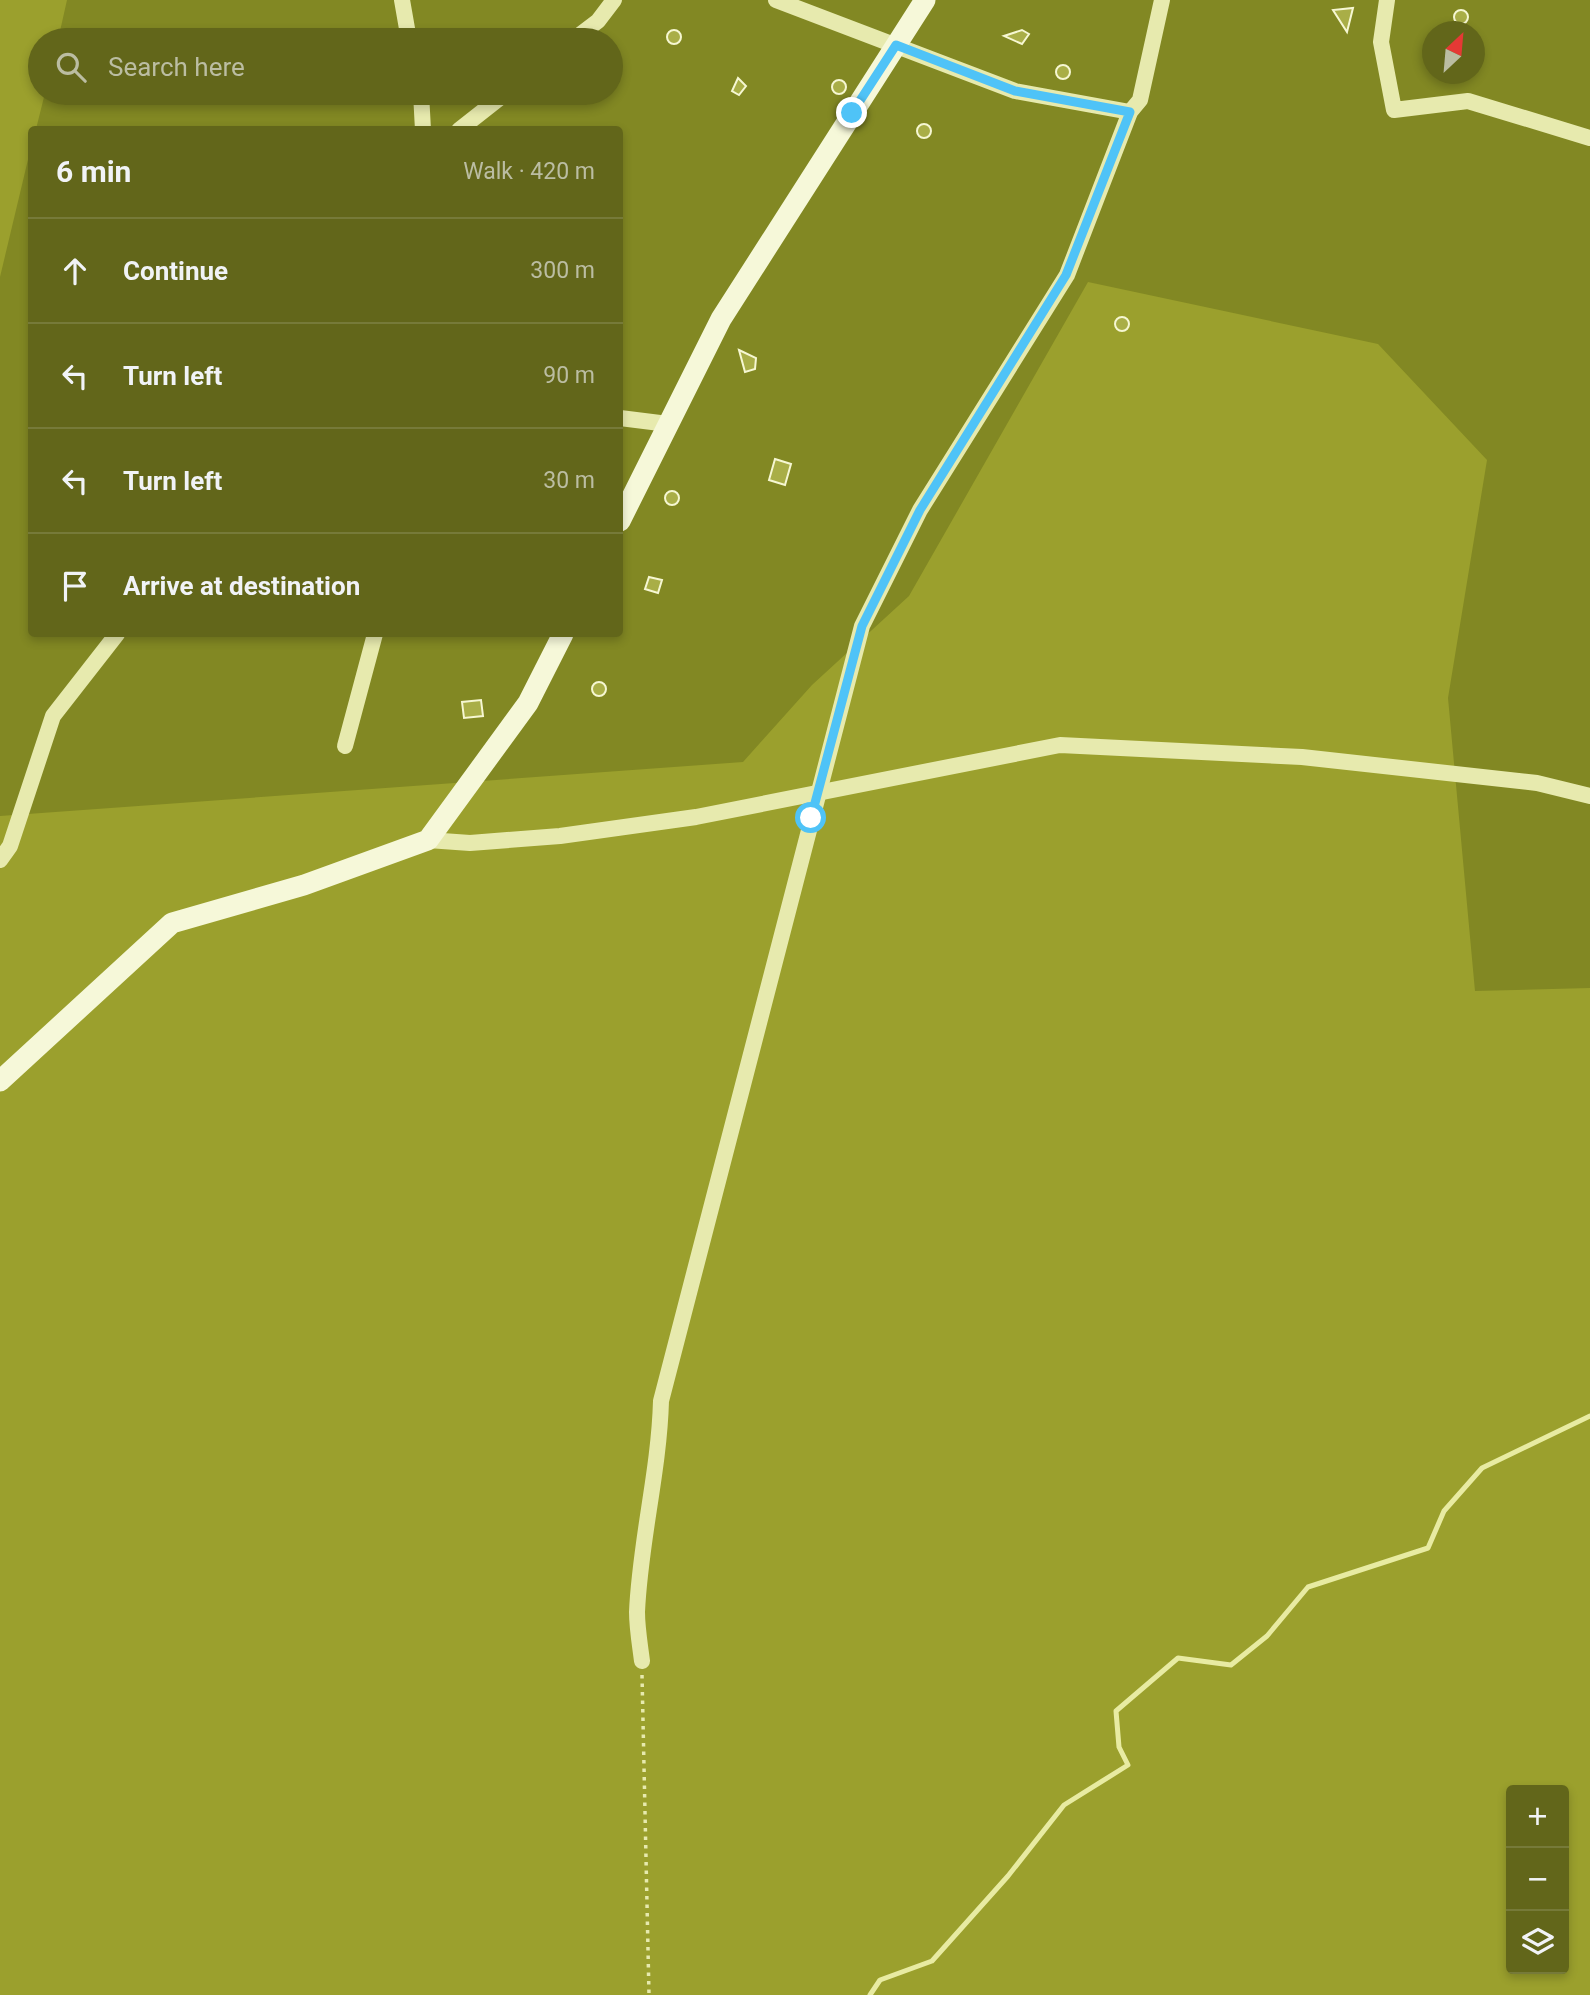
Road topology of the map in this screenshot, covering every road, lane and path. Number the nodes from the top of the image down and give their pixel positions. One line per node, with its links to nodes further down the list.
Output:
1 (402, 0): 7 (street)
2 (614, 0): 8 (street)
3 (776, 0): 9 (street)
4 (925, 0): 9 (main road)
5 (1162, 0): 12 (street)
6 (1387, 0): 15 (street)
7 (407, 28)
8 (589, 28)
9 (896, 45): 12 (street); 17 (main road)
10 (422, 105): 13 (street)
11 (491, 105): 14 (street)
12 (1130, 112): 23 (street)
13 (424, 126)
14 (464, 126)
15 (1590, 138)
16 (623, 418): 17 (street)
17 (668, 424): 18 (main road)
18 (623, 515)
19 (115, 637): 26 (street)
20 (374, 637): 22 (street)
21 (561, 637): 25 (main road)
22 (345, 746)
23 (818, 792): 24 (street); 25 (street); 28 (street)
24 (1590, 796)
25 (428, 840): 27 (main road)
26 (0, 860)
27 (0, 1081)
28 (642, 1661): 29 (path)
29 (649, 1995)

